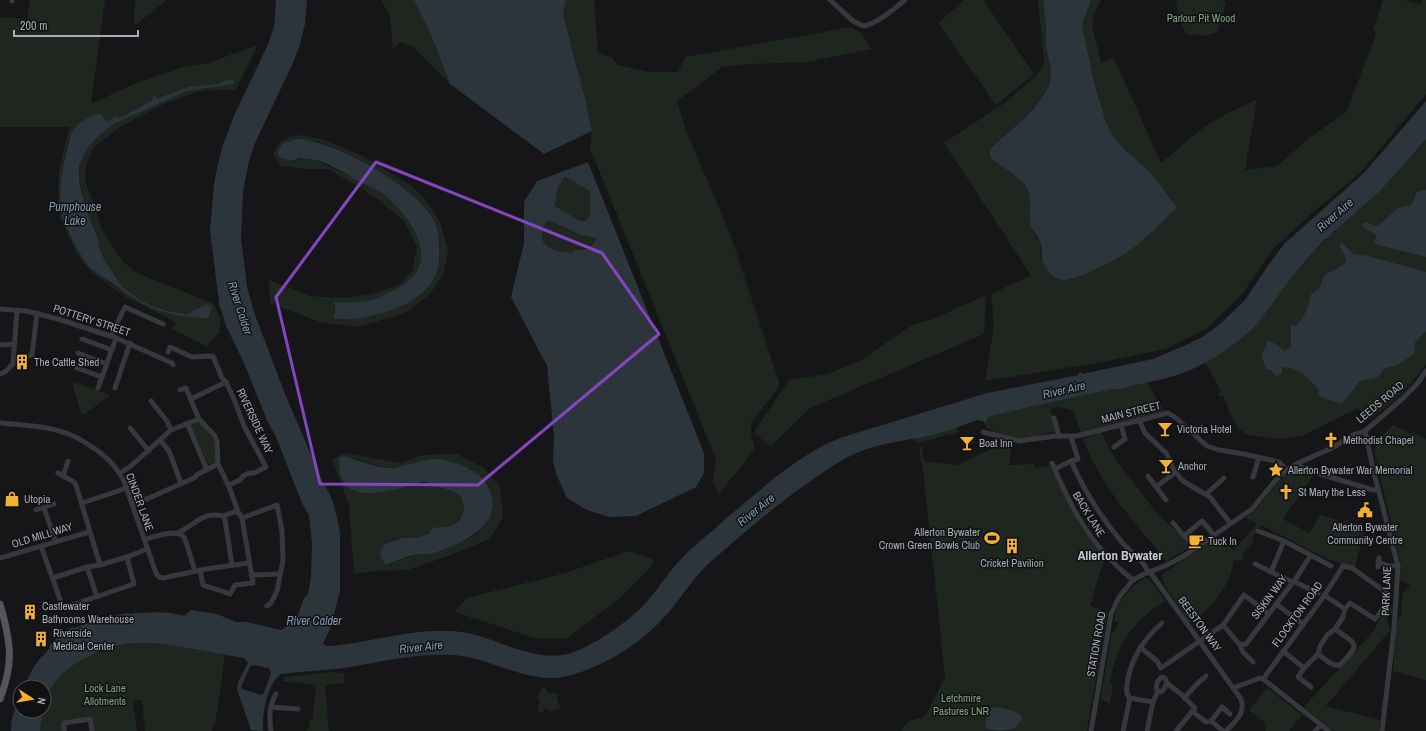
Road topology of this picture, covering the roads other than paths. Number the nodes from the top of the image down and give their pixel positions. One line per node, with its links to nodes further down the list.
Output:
1 (830, 0): 2 (street)
2 (905, 0)
3 (0, 309): 4 (street, POTTERY STREET)
4 (17, 310): 5 (street, POTTERY STREET); 9 (street)
5 (37, 313): 7 (street, POTTERY STREET); 15 (street)
6 (163, 324): 7 (street)
7 (114, 337): 10 (street, POTTERY STREET); 12 (street)
8 (82, 339): 12 (street)
9 (14, 344): 11 (street); 15 (street)
10 (130, 344): 17 (street, POTTERY STREET); 24 (street)
11 (0, 345)
12 (112, 350): 16 (street)
13 (168, 352): 22 (street, RIVERSIDE WAY)
14 (78, 353): 16 (street)
15 (14, 357): 20 (street)
16 (107, 364): 21 (street)
17 (173, 365)
18 (77, 368): 21 (street)
19 (1426, 371): 36 (street, LEEDS ROAD)
20 (0, 374)
21 (102, 377): 23 (street)
22 (226, 382): 26 (street); 56 (street, RIVERSIDE WAY)
23 (98, 388)
24 (115, 388)
25 (180, 390): 26 (street)
26 (191, 399): 29 (street)
27 (151, 402): 35 (street)
28 (1054, 418): 38 (street)
29 (199, 419): 32 (street); 46 (street)
30 (1139, 420): 33 (street, MAIN STREET); 43 (street, MAIN STREET); 50 (street)
31 (0, 423): 51 (street, CINDER LANE)
32 (187, 423): 35 (street); 48 (street)
33 (1121, 425): 39 (street, MAIN STREET); 41 (street)
34 (130, 428): 42 (street)
35 (171, 430): 40 (street)
36 (1365, 431): 47 (street, LEEDS ROAD); 59 (street, PARK LANE)
37 (983, 432): 38 (street, MAIN STREET)
38 (1059, 436): 39 (street, MAIN STREET)
39 (1071, 437): 45 (street)
40 (160, 440): 42 (street); 55 (street)
41 (1114, 447)
42 (149, 451): 51 (street)
43 (1258, 457): 49 (street, MAIN STREET); 53 (street)
44 (68, 461): 62 (street)
45 (1071, 461): 97 (street, BEESTON WAY); 102 (street, BACK LANE)
46 (218, 464): 48 (street); 56 (street)
47 (1298, 464): 49 (street, STATION ROAD); 59 (street)
48 (207, 470): 55 (street)
49 (1287, 470): 71 (street, STATION ROAD)
50 (1176, 472): 57 (street); 60 (street)
51 (120, 473): 58 (street, CINDER LANE)
52 (1148, 476): 57 (street)
53 (1253, 477)
54 (1224, 478): 60 (street)
55 (182, 483): 64 (street)
56 (229, 485): 67 (street)
57 (1156, 487): 61 (street)
58 (127, 488): 62 (street); 64 (street, CINDER LANE)
59 (1378, 490): 93 (street, PARK LANE)
60 (1206, 494): 71 (street)
61 (1166, 500)
62 (82, 503): 73 (street)
63 (54, 504): 65 (street)
64 (132, 504): 77 (street, CINDER LANE)
65 (44, 508): 66 (street); 79 (street)
66 (36, 510)
67 (238, 512): 68 (street); 69 (street)
68 (224, 518): 74 (street); 90 (street)
69 (242, 518): 86 (street); 99 (street)
70 (1173, 523): 76 (street)
71 (1230, 523): 75 (street, STATION ROAD)
72 (1258, 531): 78 (street)
73 (89, 532): 79 (street, OLD MILL WAY); 89 (street)
74 (177, 533): 77 (street); 96 (street)
75 (1214, 535): 76 (street); 81 (street, STATION ROAD)
76 (1184, 536): 81 (street)
77 (144, 540): 82 (street, CINDER LANE)
78 (1284, 541): 83 (street); 98 (street)
79 (56, 542): 80 (street, OLD MILL WAY)
80 (41, 546): 85 (street, OLD MILL WAY); 101 (street)
81 (1197, 547): 97 (street, STATION ROAD)
82 (147, 549): 84 (street); 96 (street, CINDER LANE)
83 (1310, 556): 92 (street); 103 (street, SISKIN WAY)
84 (127, 557): 89 (street); 106 (street)
85 (0, 558)
86 (249, 563): 90 (street, CINDER LANE); 100 (street)
87 (1378, 563): 93 (street)
88 (1255, 564): 98 (street)
89 (100, 565): 94 (street)
90 (232, 565): 96 (street, CINDER LANE)
91 (1337, 565): 95 (street)
92 (1331, 566)
93 (1398, 566): 154 (street, PARK LANE)
94 (87, 567): 101 (street); 106 (street)
95 (1346, 567): 105 (street, FLOCKTON ROAD); 110 (street)
96 (197, 570): 100 (street)
97 (1149, 572): 102 (street, STATION ROAD); 117 (street, BEESTON WAY)
98 (1271, 572): 103 (street)
99 (280, 574): 100 (street); 109 (street)
100 (251, 575)
101 (53, 578): 106 (street)
102 (1133, 580): 146 (street, STATION ROAD)
103 (1293, 582): 104 (street); 108 (street, SISKIN WAY)
104 (1318, 593)
105 (1324, 595): 110 (street); 114 (street, FLOCKTON ROAD)
106 (97, 597)
107 (0, 604): 112 (main road)
108 (1276, 604): 111 (street, SISKIN WAY); 114 (street)
109 (267, 606)
110 (1345, 609): 116 (street)
111 (1268, 613): 115 (street); 118 (street, SISKIN WAY)
112 (2, 620): 135 (main road)
113 (1162, 623): 119 (street)
114 (1303, 624): 120 (street, FLOCKTON ROAD)
115 (1223, 625): 117 (street); 118 (street)
116 (1335, 629): 121 (street); 121 (street)
117 (1200, 640): 123 (street); 130 (street, BEESTON WAY)
118 (1240, 645): 122 (street)
119 (1140, 647): 123 (street); 133 (street)
120 (1283, 651): 124 (street); 127 (street, FLOCKTON ROAD)
121 (1318, 654): 124 (street)
122 (1253, 662)
123 (1162, 668): 126 (street)
124 (1304, 668): 129 (street)
125 (1206, 676): 134 (street)
126 (1162, 677): 128 (street); 131 (street)
127 (1263, 679): 130 (street); 142 (street)
128 (1167, 683): 131 (street); 134 (street)
129 (1311, 687)
130 (1233, 688): 151 (street, BEESTON WAY)
131 (1158, 691): 136 (street)
132 (276, 694): 137 (street)
133 (1130, 698): 136 (street); 147 (street)
134 (1184, 698): 139 (street)
135 (0, 699)
136 (1154, 702): 148 (street)
137 (272, 707): 138 (street); 145 (street)
138 (298, 709)
139 (1194, 709): 141 (street); 149 (street)
140 (1230, 714): 141 (street)
141 (1211, 721): 150 (street)
142 (1321, 725): 152 (street); 153 (street)
143 (64, 731): 144 (street)
144 (92, 731)
145 (271, 731)
146 (1091, 731)
147 (1124, 731)
148 (1147, 731)
149 (1176, 731)
150 (1223, 731)
151 (1226, 731)
152 (1315, 731)
153 (1329, 731)
154 (1382, 731)

